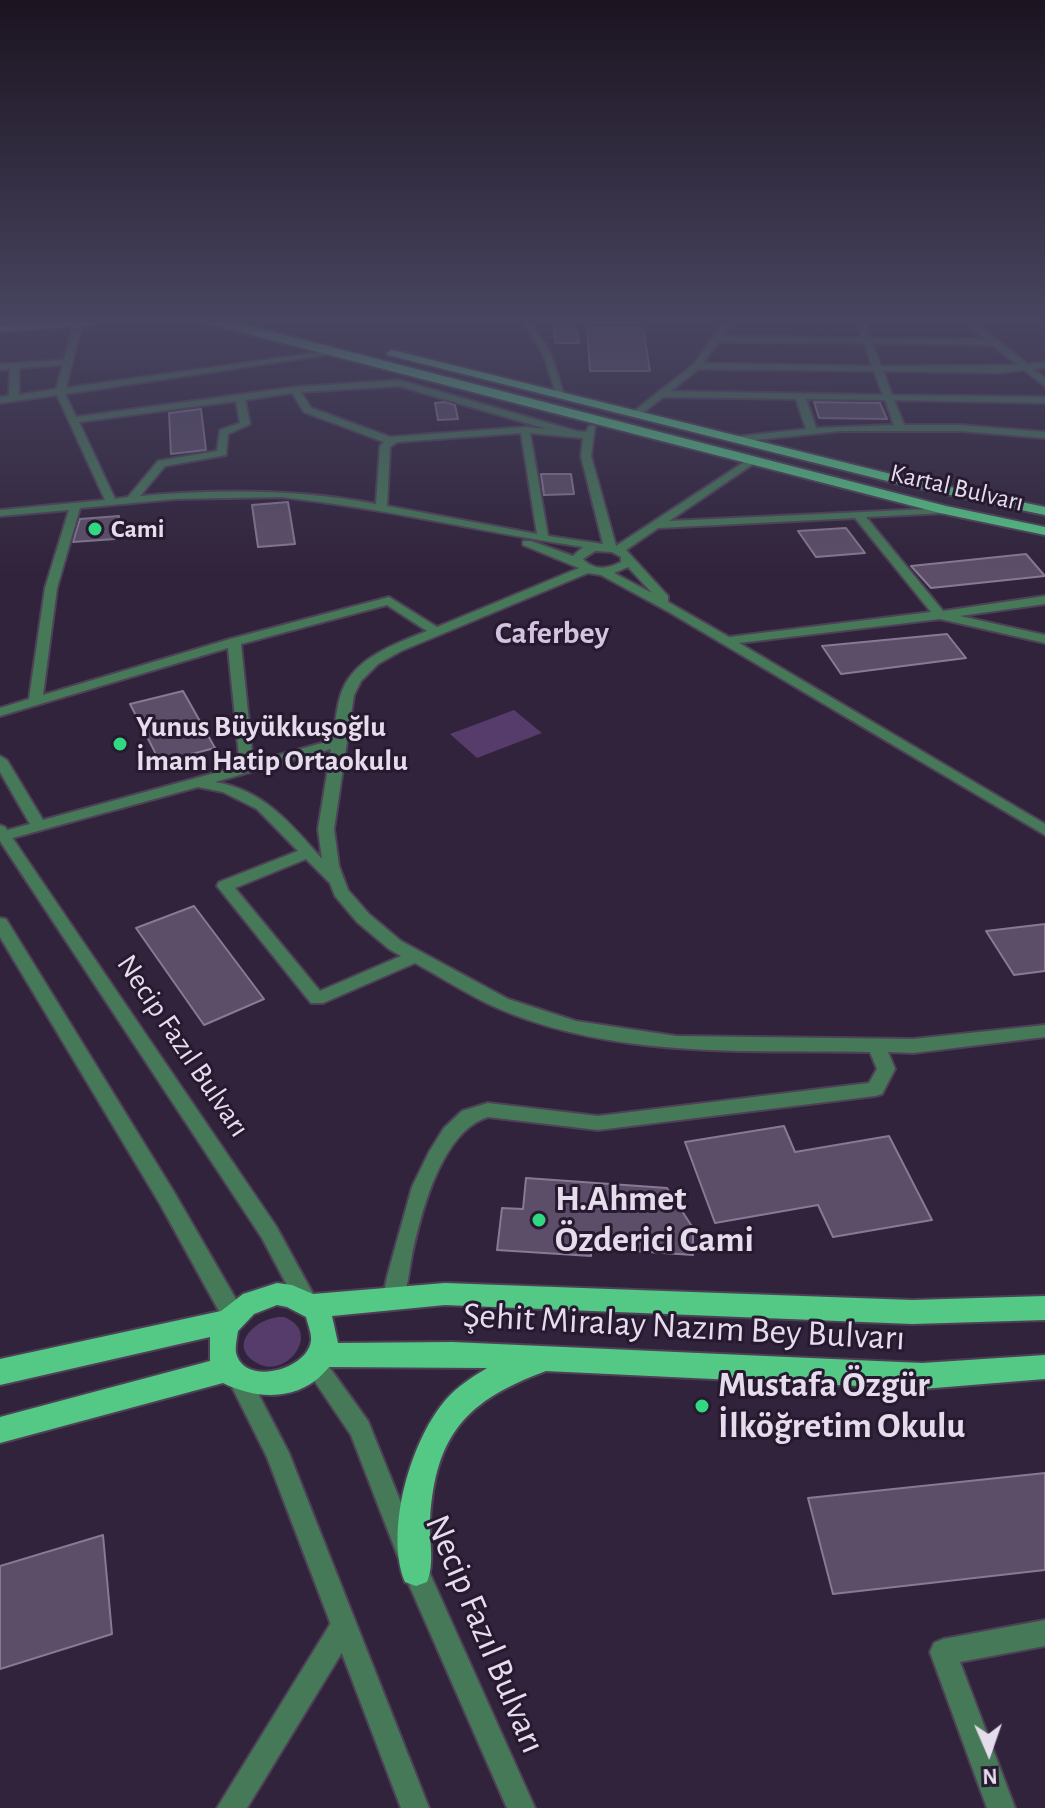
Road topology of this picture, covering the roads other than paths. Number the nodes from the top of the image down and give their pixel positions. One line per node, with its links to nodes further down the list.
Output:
1 (67, 406): 12 (street)
2 (176, 406): 12 (street)
3 (242, 406): 23 (street)
4 (305, 406): 21 (street)
5 (480, 406): 17 (street)
6 (545, 406): 13 (main road, Kartal Bulvarı)
7 (605, 406): 11 (main road, Kartal Bulvarı)
8 (646, 406): 11 (street)
9 (804, 406): 16 (street)
10 (891, 406): 14 (street)
11 (636, 414): 20 (main road, Kartal Bulvarı)
12 (73, 420): 24 (street)
13 (598, 420): 18 (street); 22 (main road, Kartal Bulvarı)
14 (900, 428): 16 (street); 19 (street)
15 (525, 430): 17 (street); 21 (street); 34 (street)
16 (812, 431): 20 (street)
17 (572, 433): 18 (street)
18 (589, 435): 35 (street)
19 (1045, 435)
20 (737, 439): 28 (main road, Kartal Bulvarı)
21 (390, 441): 26 (street)
22 (752, 460): 27 (main road, Kartal Bulvarı); 31 (street)
23 (132, 499): 24 (street); 26 (street)
24 (111, 501): 25 (street)
25 (76, 505): 29 (street); 45 (street)
26 (381, 508): 32 (street)
27 (945, 510): 30 (street); 33 (main road, Kartal Bulvarı)
28 (1045, 511)
29 (0, 513)
30 (858, 515): 31 (street); 40 (street)
31 (655, 525): 35 (street)
32 (495, 531): 34 (street); 37 (street)
33 (1045, 531)
34 (543, 538): 35 (street)
35 (610, 548): 36 (street); 37 (street)
36 (628, 560): 37 (street); 39 (street)
37 (589, 567): 39 (street); 41 (street)
38 (1045, 600): 40 (street)
39 (673, 609): 43 (street)
40 (940, 615): 42 (street); 43 (street)
41 (437, 632): 44 (street); 47 (street)
42 (1045, 639)
43 (726, 641): 52 (street)
44 (234, 642): 45 (street); 49 (street)
45 (35, 703): 46 (street)
46 (0, 712)
47 (339, 743): 49 (street); 55 (street)
48 (0, 760): 51 (street)
49 (247, 768): 50 (street)
50 (193, 783): 51 (street); 54 (street)
51 (39, 826): 53 (street)
52 (1045, 830)
53 (2, 833): 61 (street, Necip Fazıl Bulvarı)
54 (307, 853): 55 (street); 57 (street)
55 (334, 879): 57 (street)
56 (0, 923): 63 (street)
57 (413, 957): 59 (street)
58 (1045, 1031): 59 (street)
59 (876, 1046): 60 (street)
60 (394, 1297): 61 (main road, Şehit Miralay Nazım Bey Bulvarı); 62 (main road, Şehit Miralay Nazım Bey Bulvarı)
61 (309, 1303): 63 (main road); 65 (main road)
62 (1045, 1308)
63 (232, 1318): 67 (main road); 68 (main road)
64 (552, 1358): 65 (main road, Şehit Miralay Nazım Bey Bulvarı); 66 (main road, Şehit Miralay Nazım Bey Bulvarı); 70 (main road)
65 (317, 1360): 68 (main road); 70 (street, Necip Fazıl Bulvarı)
66 (1045, 1367)
67 (0, 1372)
68 (234, 1374): 69 (main road); 71 (street)
69 (0, 1430)
70 (416, 1571): 75 (street, Necip Fazıl Bulvarı)
71 (343, 1627): 73 (street); 74 (street)
72 (1045, 1633): 76 (street)
73 (231, 1808)
74 (415, 1808)
75 (521, 1808)
76 (1001, 1808)

